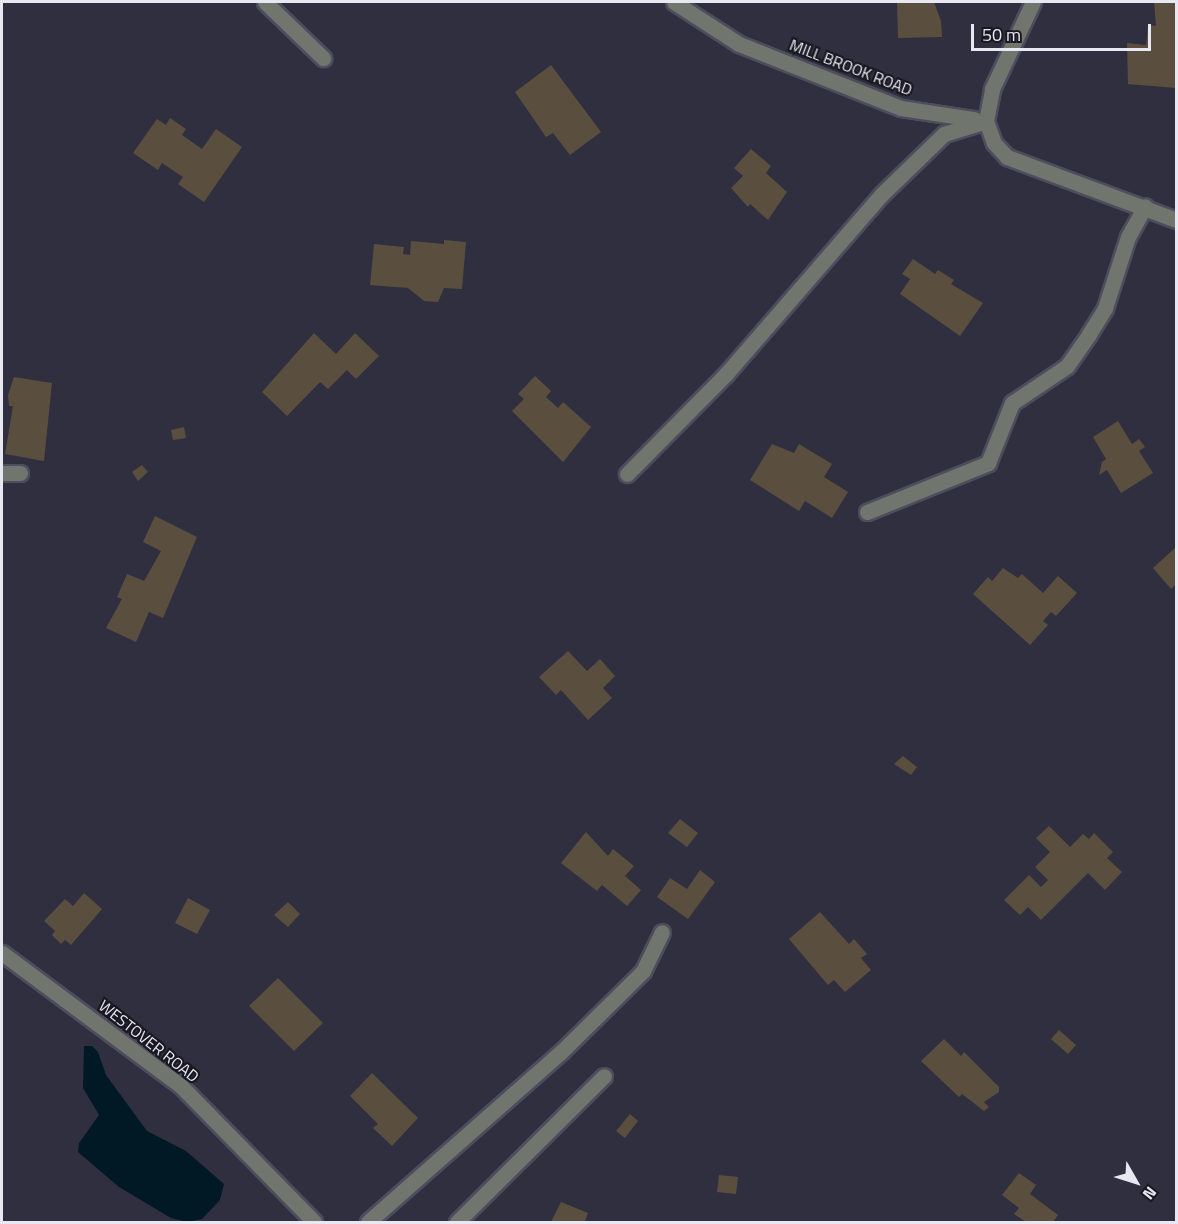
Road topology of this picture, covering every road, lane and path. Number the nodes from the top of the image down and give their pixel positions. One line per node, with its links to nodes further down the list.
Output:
1 (265, 2): 4 (street)
2 (674, 2): 5 (street, MILL BROOK ROAD)
3 (1033, 2): 5 (street)
4 (323, 58)
5 (986, 121): 6 (street); 10 (street)
6 (1145, 206): 7 (street); 11 (street)
7 (1176, 220)
8 (2, 472): 9 (street)
9 (20, 473)
10 (627, 474)
11 (867, 512)
12 (662, 932): 16 (street)
13 (2, 952): 15 (street, WESTOVER ROAD)
14 (604, 1076): 17 (street)
15 (314, 1222)
16 (368, 1222)
17 (457, 1222)

